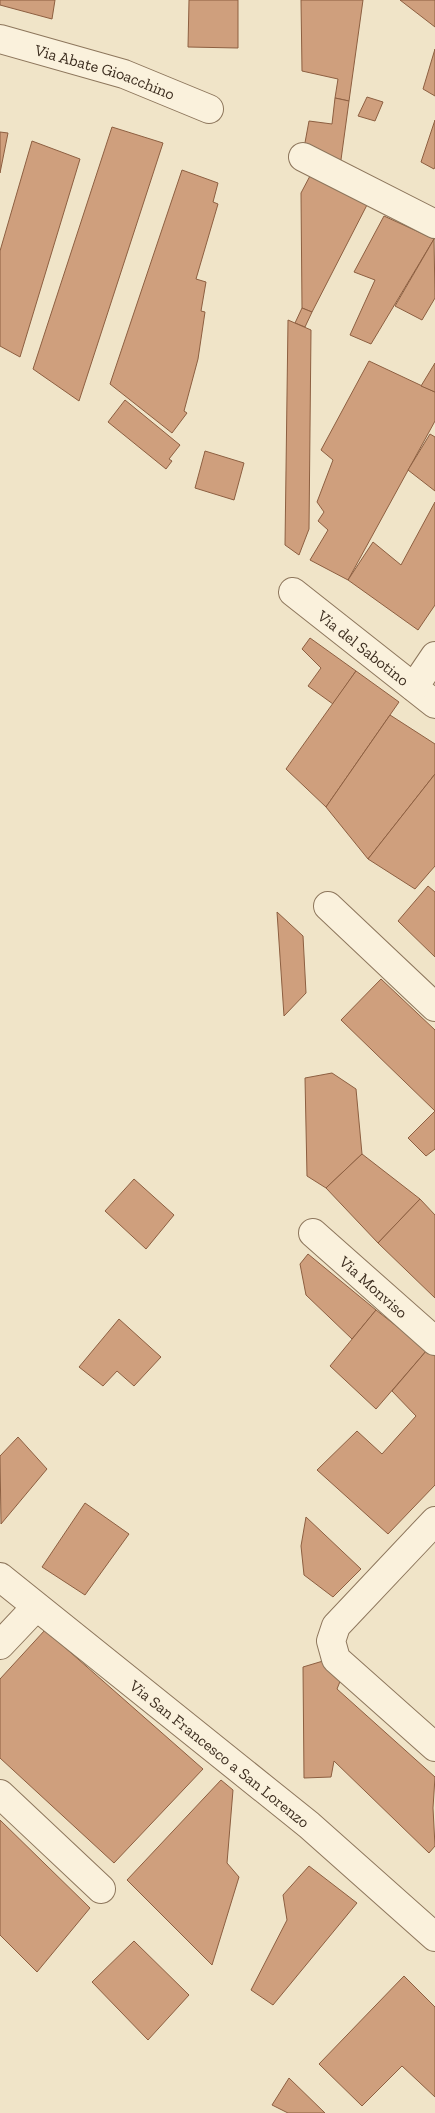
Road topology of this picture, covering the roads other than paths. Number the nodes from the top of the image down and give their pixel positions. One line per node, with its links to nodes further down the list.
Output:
1 (0, 39): 2 (street, Via Abate Gioacchino)
2 (209, 109)
3 (303, 157): 4 (street)
4 (435, 224)
5 (293, 592): 7 (street, Via del Sabotino)
6 (435, 656): 7 (street)
7 (414, 687): 8 (street, Via del Sabotino)
8 (435, 704)
9 (328, 906): 10 (street)
10 (435, 1007)
11 (313, 1233): 12 (street, Via Monviso)
12 (435, 1341)
13 (435, 1521): 17 (street)
14 (0, 1577): 15 (street, Via San Francesco a San Lorenzo)
15 (36, 1607): 16 (street); 20 (street, Via San Francesco a San Lorenzo)
16 (0, 1645)
17 (435, 1747)
18 (0, 1794): 19 (street)
19 (101, 1889)
20 (435, 1937)

